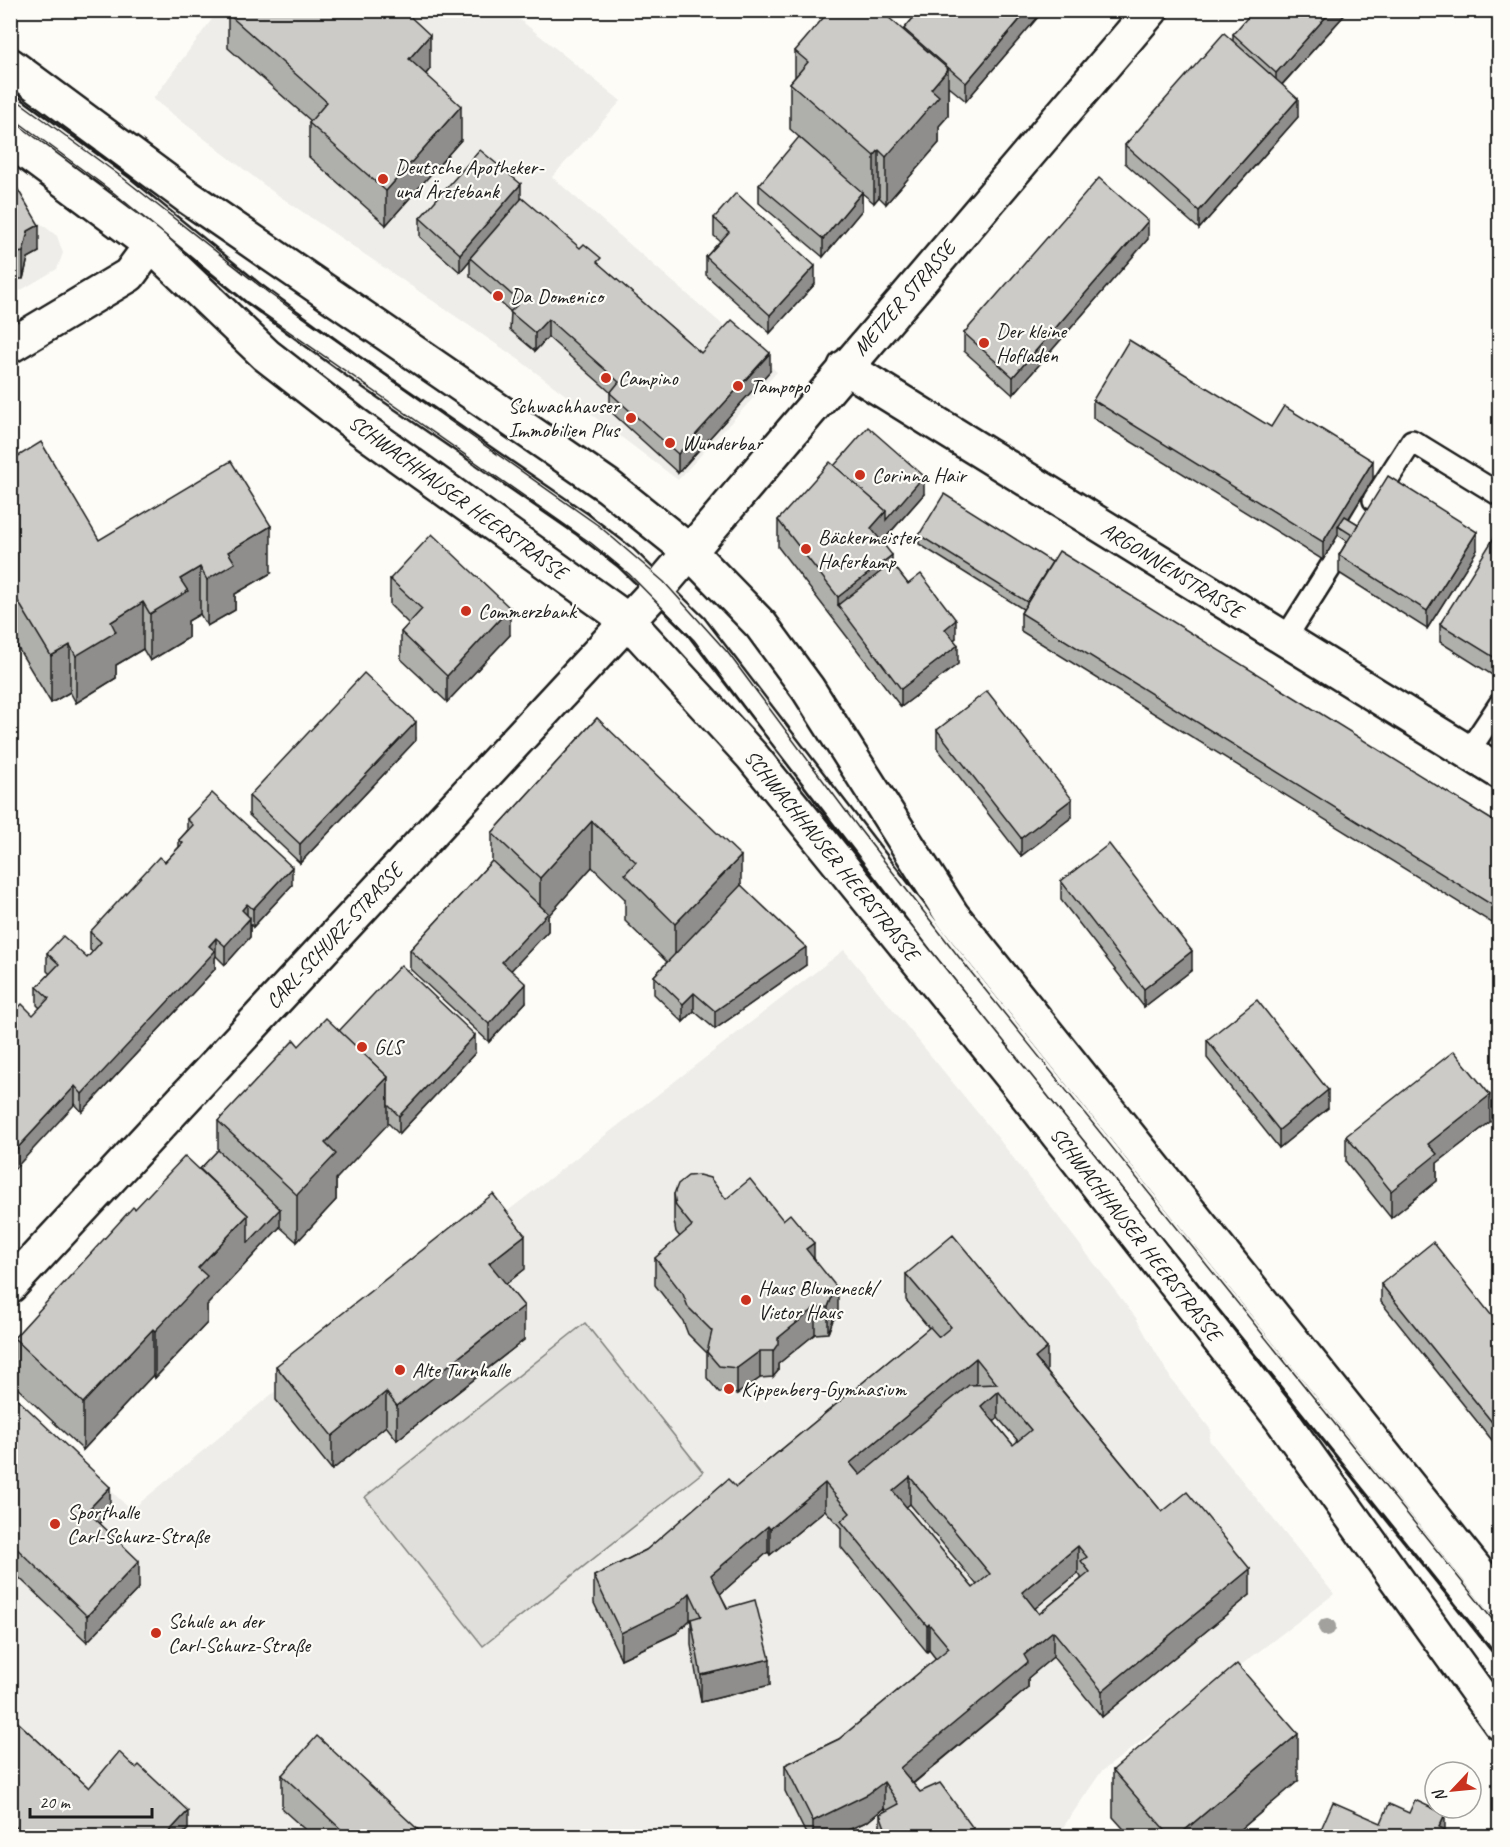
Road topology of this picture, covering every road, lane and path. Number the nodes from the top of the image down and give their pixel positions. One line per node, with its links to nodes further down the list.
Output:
1 (1151, 10): 7 (main road, METZER STRASSE)
2 (10, 65): 9 (main road)
3 (10, 105): 10 (lane)
4 (10, 140): 5 (main road, SCHWACHHAUSER HEERSTRASSE)
5 (151, 245): 6 (main road); 11 (main road, SCHWACHHAUSER HEERSTRASSE)
6 (10, 346)
7 (845, 367): 9 (main road, METZER STRASSE); 12 (main road, ARGONNENSTRASSE)
8 (1500, 495): 12 (lane)
9 (689, 551): 10 (main road, METZER STRASSE); 17 (main road)
10 (658, 588): 11 (main road, CARL-SCHURZ-STRASSE); 18 (lane)
11 (627, 620): 16 (main road, CARL-SCHURZ-STRASSE); 19 (main road, SCHWACHHAUSER HEERSTRASSE)
12 (1284, 639): 14 (main road, ARGONNENSTRASSE)
13 (1500, 704): 14 (lane)
14 (1468, 752): 15 (main road, ARGONNENSTRASSE)
15 (1500, 772)
16 (10, 1286)
17 (1500, 1600)
18 (1500, 1643)
19 (1500, 1723)

